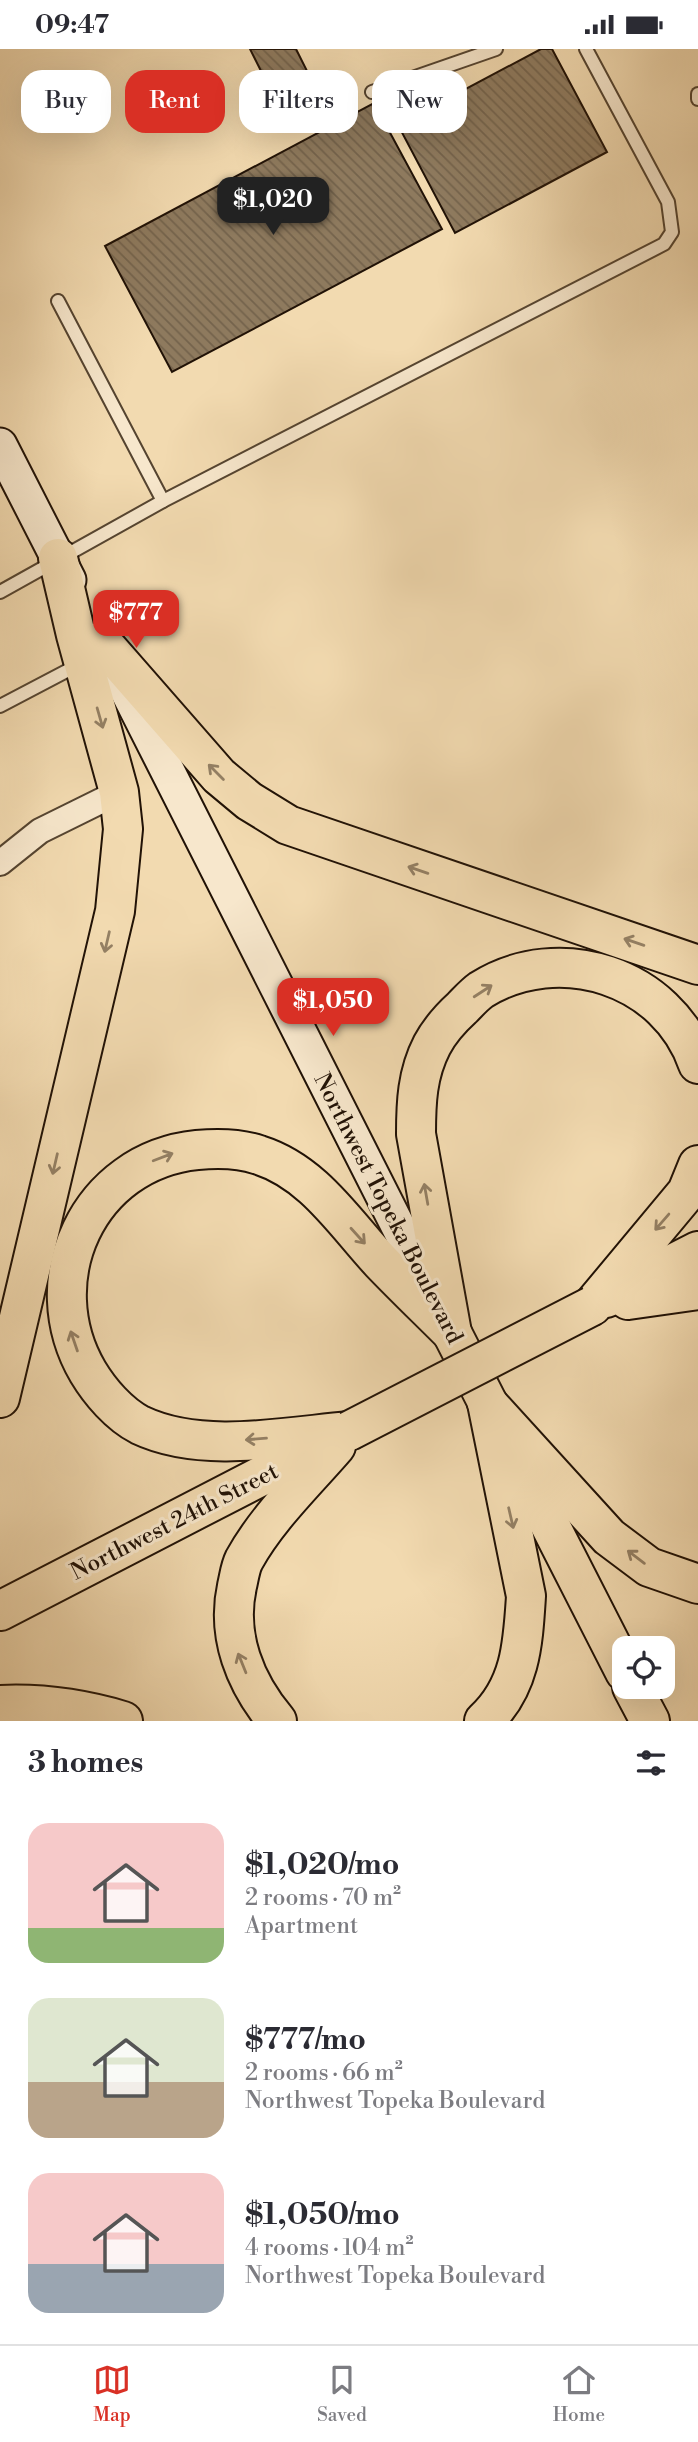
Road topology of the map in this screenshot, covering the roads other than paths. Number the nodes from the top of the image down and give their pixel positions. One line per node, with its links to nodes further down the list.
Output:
1 (496, 49): 3 (lane)
2 (586, 49): 6 (lane)
3 (435, 70)
4 (58, 301): 6 (lane)
5 (0, 445): 7 (main road)
6 (163, 502): 7 (lane)
7 (58, 558): 8 (lane); 9 (main road)
8 (0, 592)
9 (93, 651): 10 (lane); 11 (main road, one-way to 11); 13 (main road, one-way to 9); 19 (main road, Northwest Topeka Boulevard)
10 (0, 706)
11 (119, 792): 12 (street); 20 (main road, one-way to 20)
12 (0, 863)
13 (698, 965)
14 (698, 1064): 19 (main road, one-way to 14)
15 (698, 1165): 18 (main road, one-way to 18)
16 (698, 1251): 18 (main road, Northwest 24th Street)
17 (698, 1290): 18 (main road)
18 (592, 1306): 22 (main road, Northwest 24th Street, bridge)
19 (452, 1333): 21 (main road, Northwest Topeka Boulevard); 22 (main road, one-way to 19)
20 (0, 1398)
21 (487, 1403): 23 (main road, one-way to 21); 25 (main road, Northwest Topeka Boulevard); 30 (main road, one-way to 30)
22 (349, 1431): 24 (main road, Northwest 24th Street); 29 (main road, one-way to 22)
23 (698, 1584)
24 (0, 1612)
25 (612, 1647)
26 (638, 1699): 31 (main road)
27 (0, 1705): 28 (main road)
28 (123, 1721)
29 (276, 1721)
30 (484, 1721)
31 (650, 1721)

